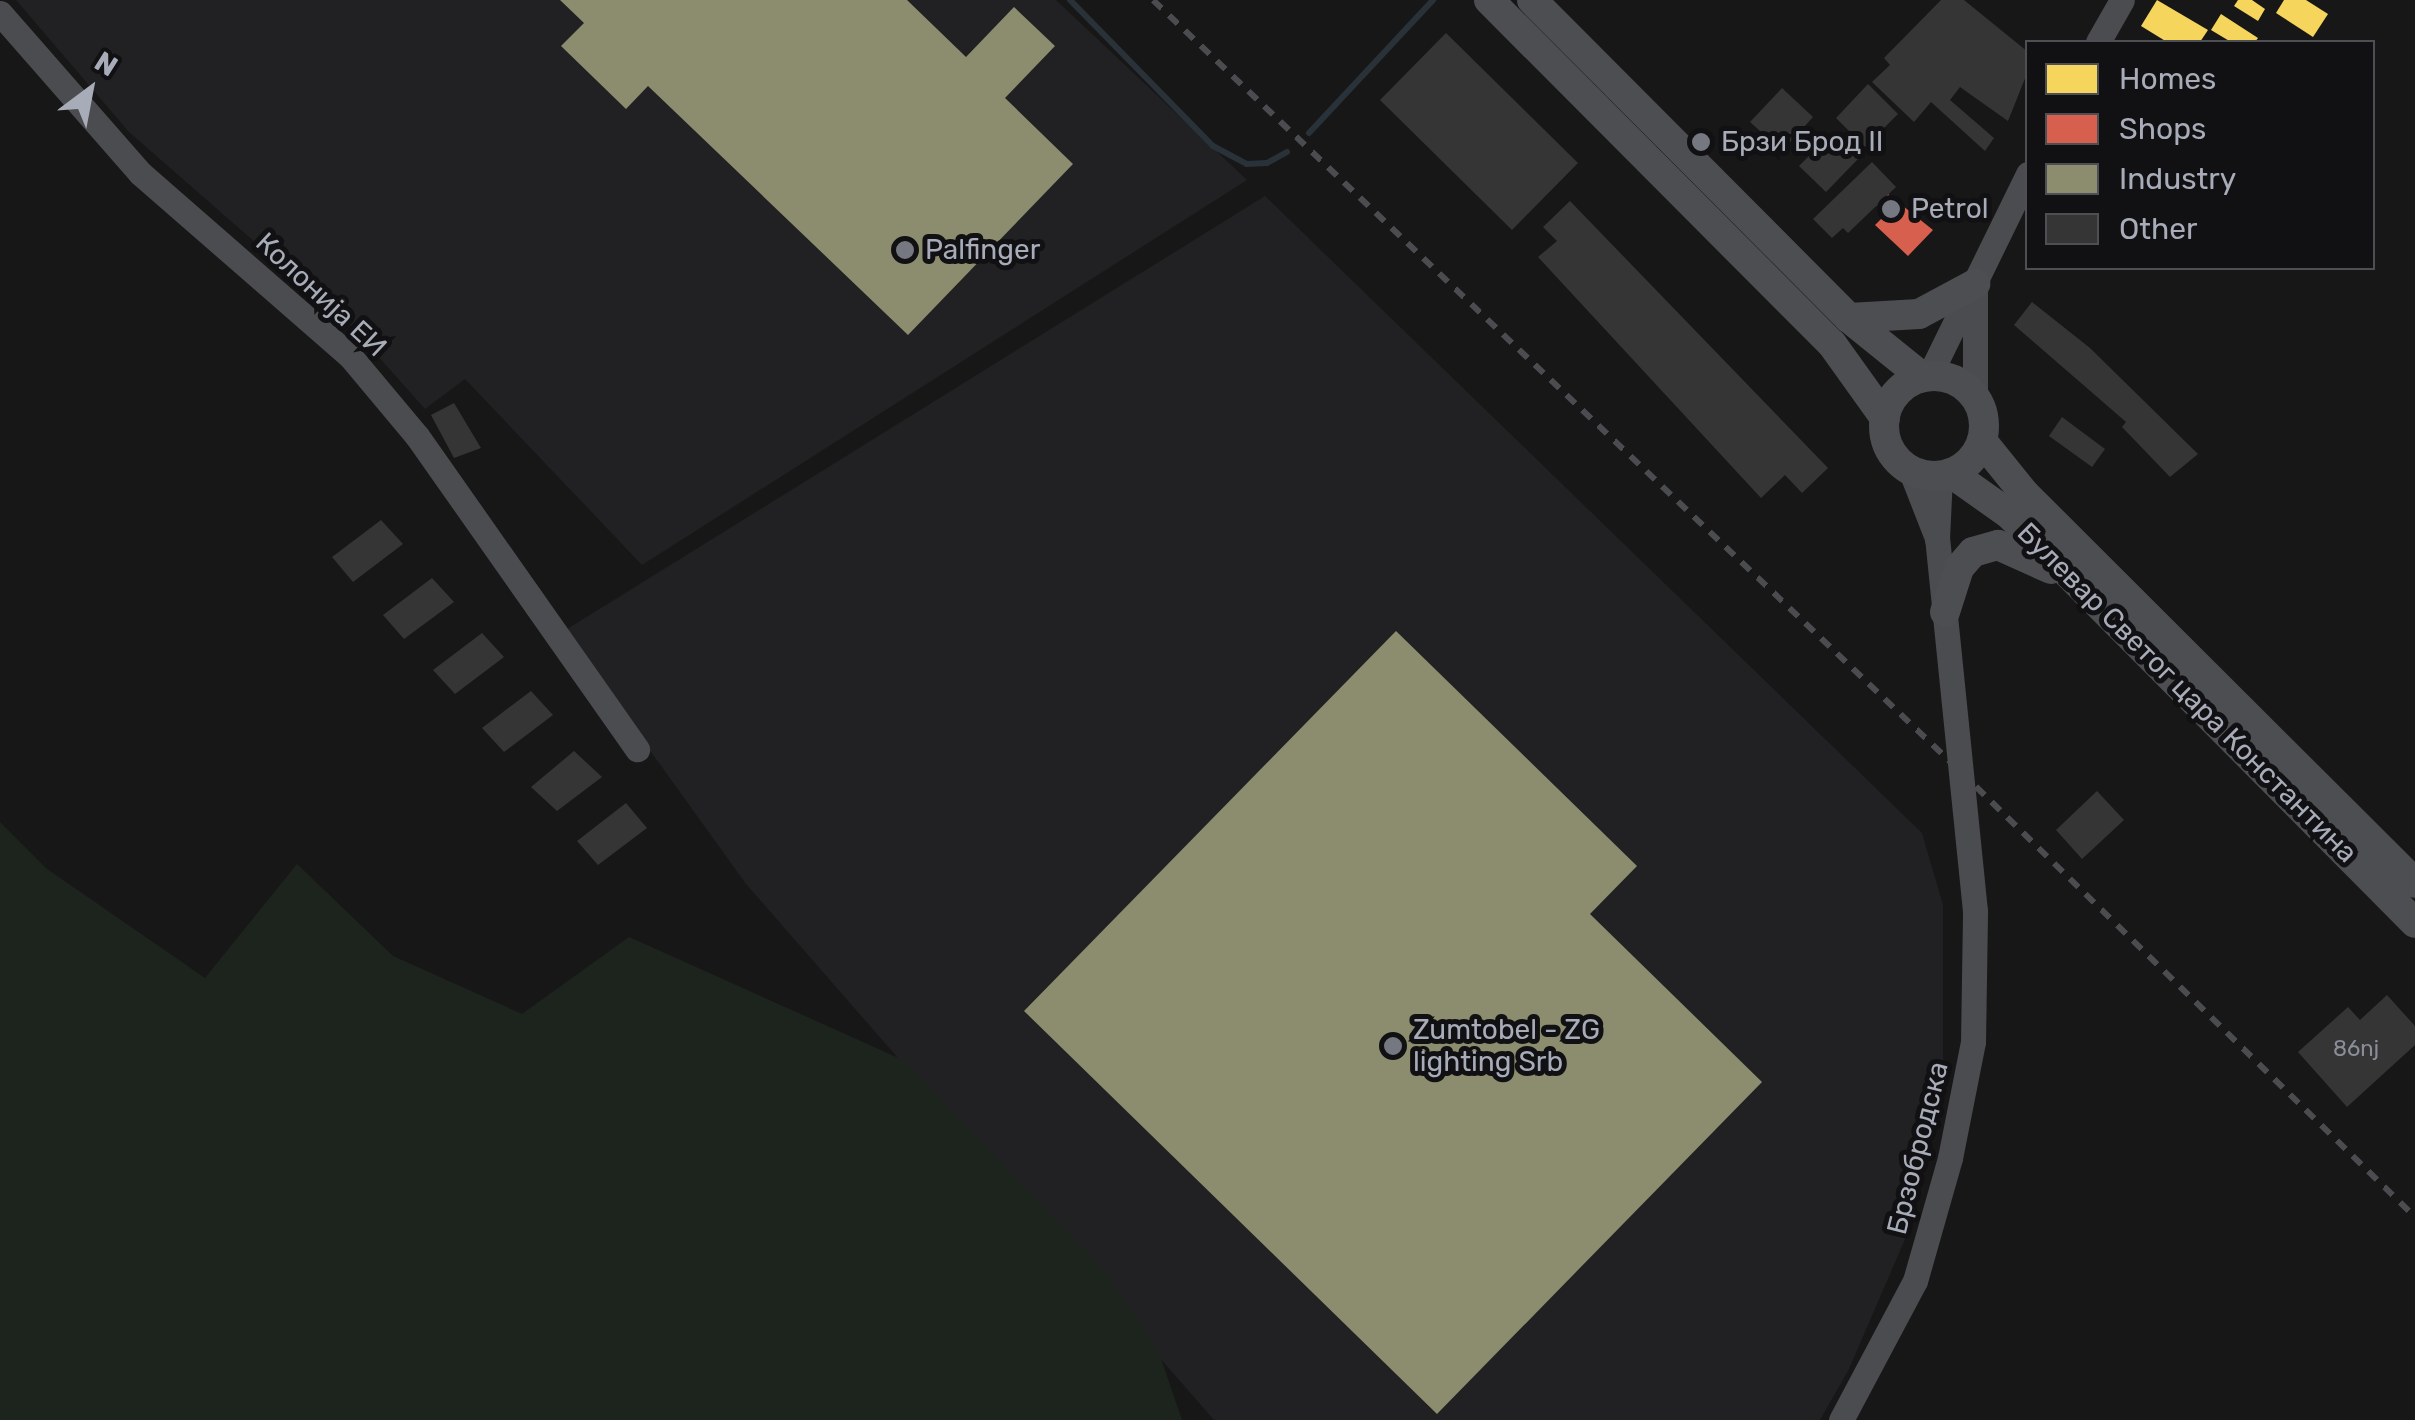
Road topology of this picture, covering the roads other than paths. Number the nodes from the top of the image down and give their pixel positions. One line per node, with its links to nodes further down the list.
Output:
1 (1489, 0): 11 (main road)
2 (1532, 0): 8 (main road)
3 (2122, 0): 5 (street)
4 (0, 12): 16 (street, Колонија ЕИ)
5 (2099, 40)
6 (2025, 180): 7 (street)
7 (1975, 284): 8 (main road); 9 (street); 10 (street)
8 (1849, 318): 9 (main road)
9 (1925, 377): 10 (main road); 11 (main road)
10 (1975, 397): 12 (main road)
11 (1885, 418): 13 (main road)
12 (1982, 441): 13 (main road); 17 (main road, Булевар Светог цара Константина)
13 (1933, 472): 14 (main road, Булевар Светог цара Константина); 15 (street, Брзобродска)
14 (2082, 587): 15 (main road); 18 (main road, Булевар Светог цара Константина)
15 (1945, 612): 19 (street, Брзобродска)
16 (637, 750)
17 (2415, 884)
18 (2415, 924)
19 (1841, 1420)

